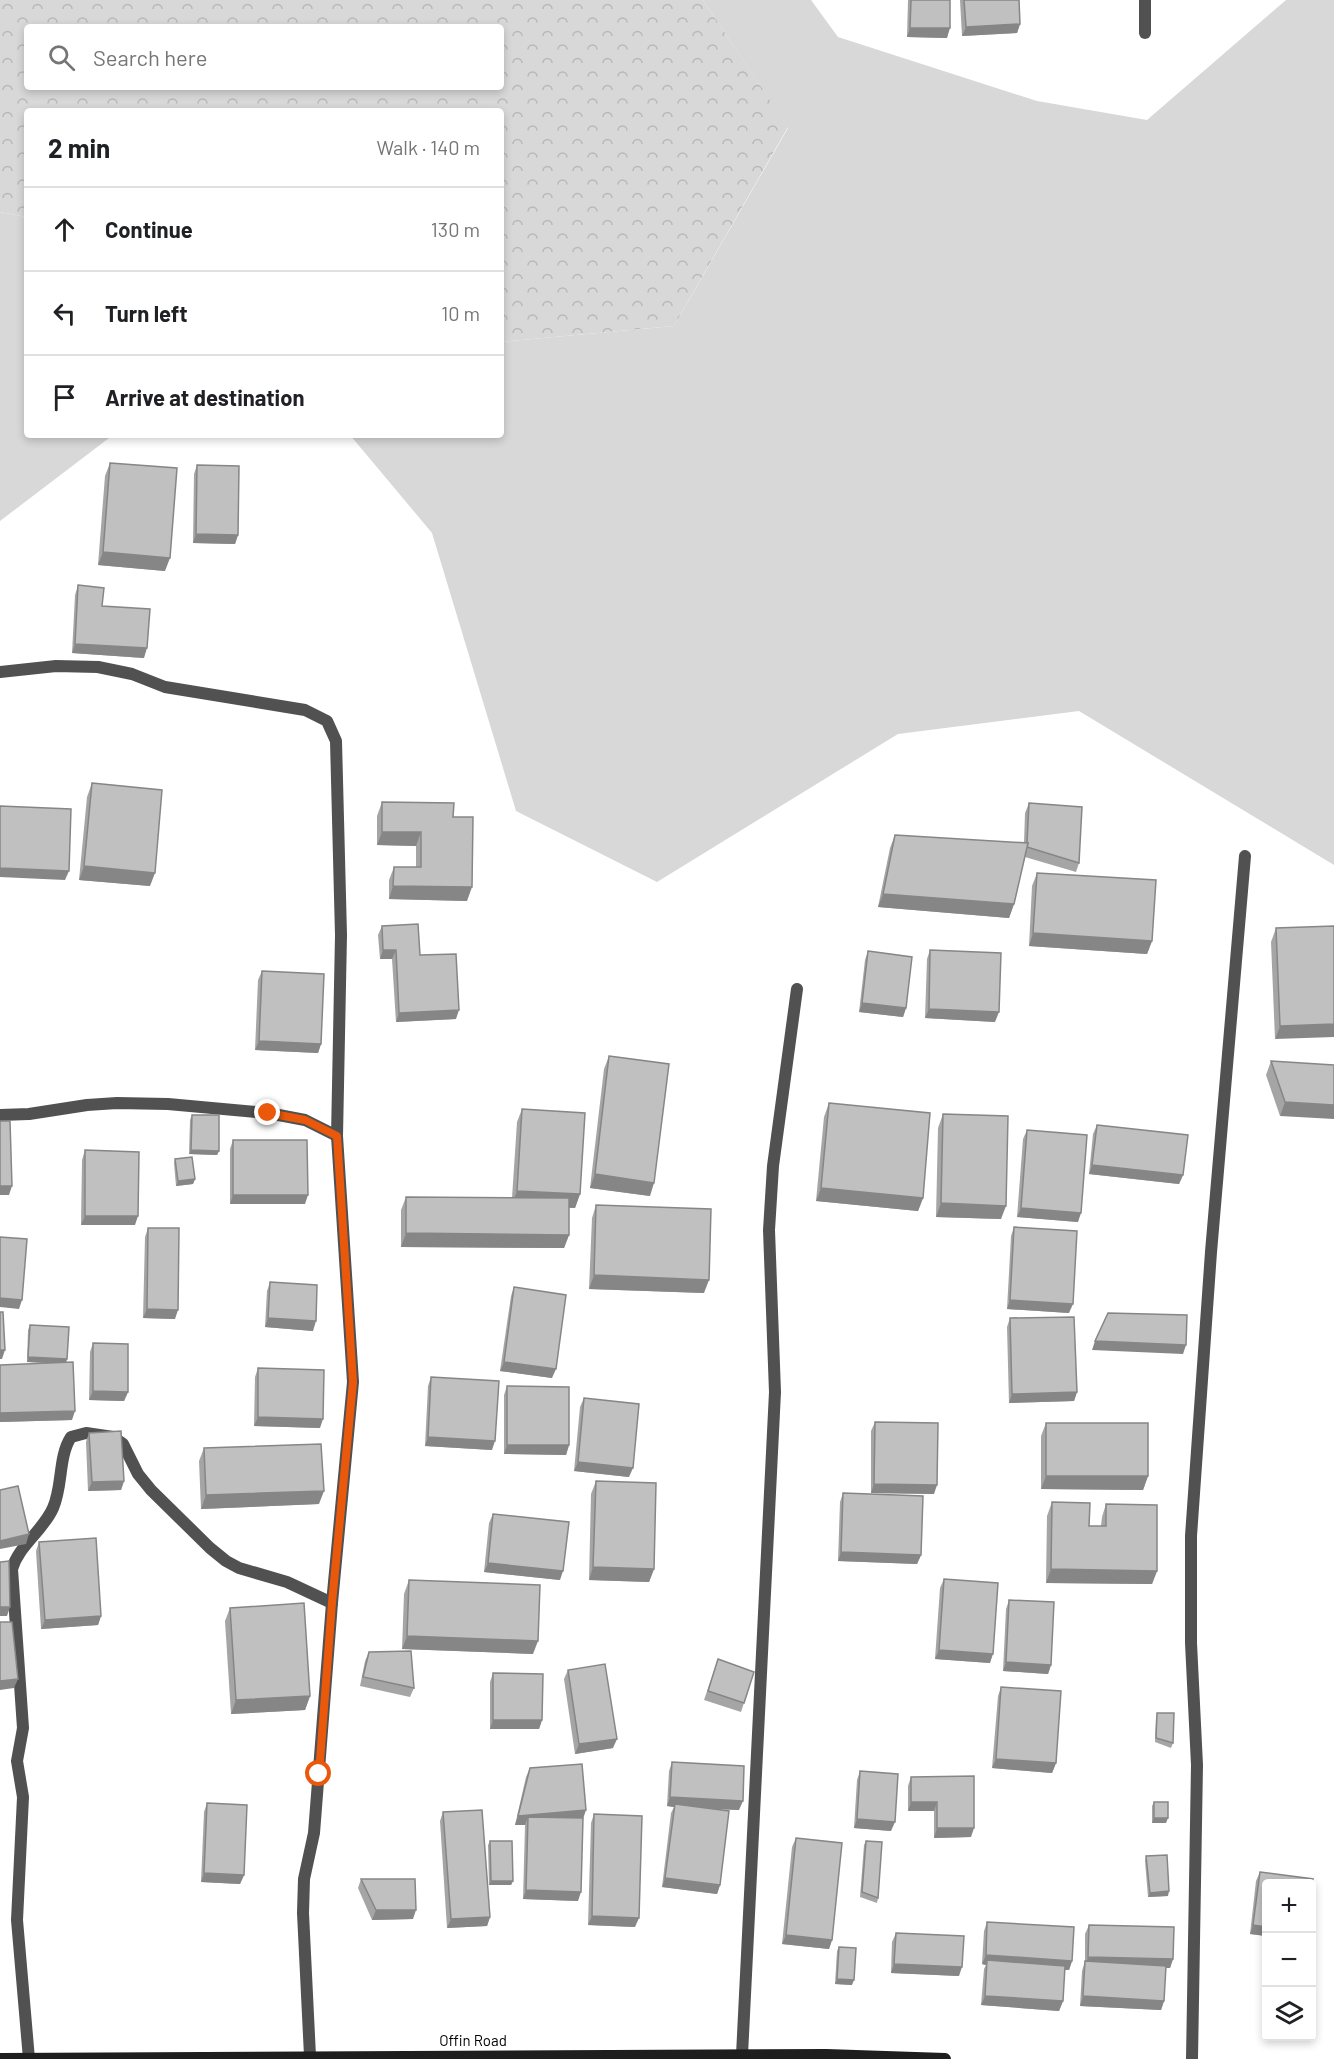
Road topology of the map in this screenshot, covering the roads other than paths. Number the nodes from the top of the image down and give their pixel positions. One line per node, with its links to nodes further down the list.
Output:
1 (1145, 0): 2 (street)
2 (1144, 33)
3 (0, 672): 7 (street)
4 (1245, 856): 15 (street)
5 (797, 989): 9 (street)
6 (0, 1115): 7 (street)
7 (337, 1136): 8 (street)
8 (332, 1603): 10 (street); 13 (street)
9 (742, 2055): 10 (street, Offin Road); 14 (street, Offin Road)
10 (310, 2056): 11 (street, Offin Road)
11 (181, 2058): 13 (street, Offin Road)
12 (0, 2059): 13 (street, Offin Road)
13 (29, 2059)
14 (945, 2059)
15 (1192, 2059)

